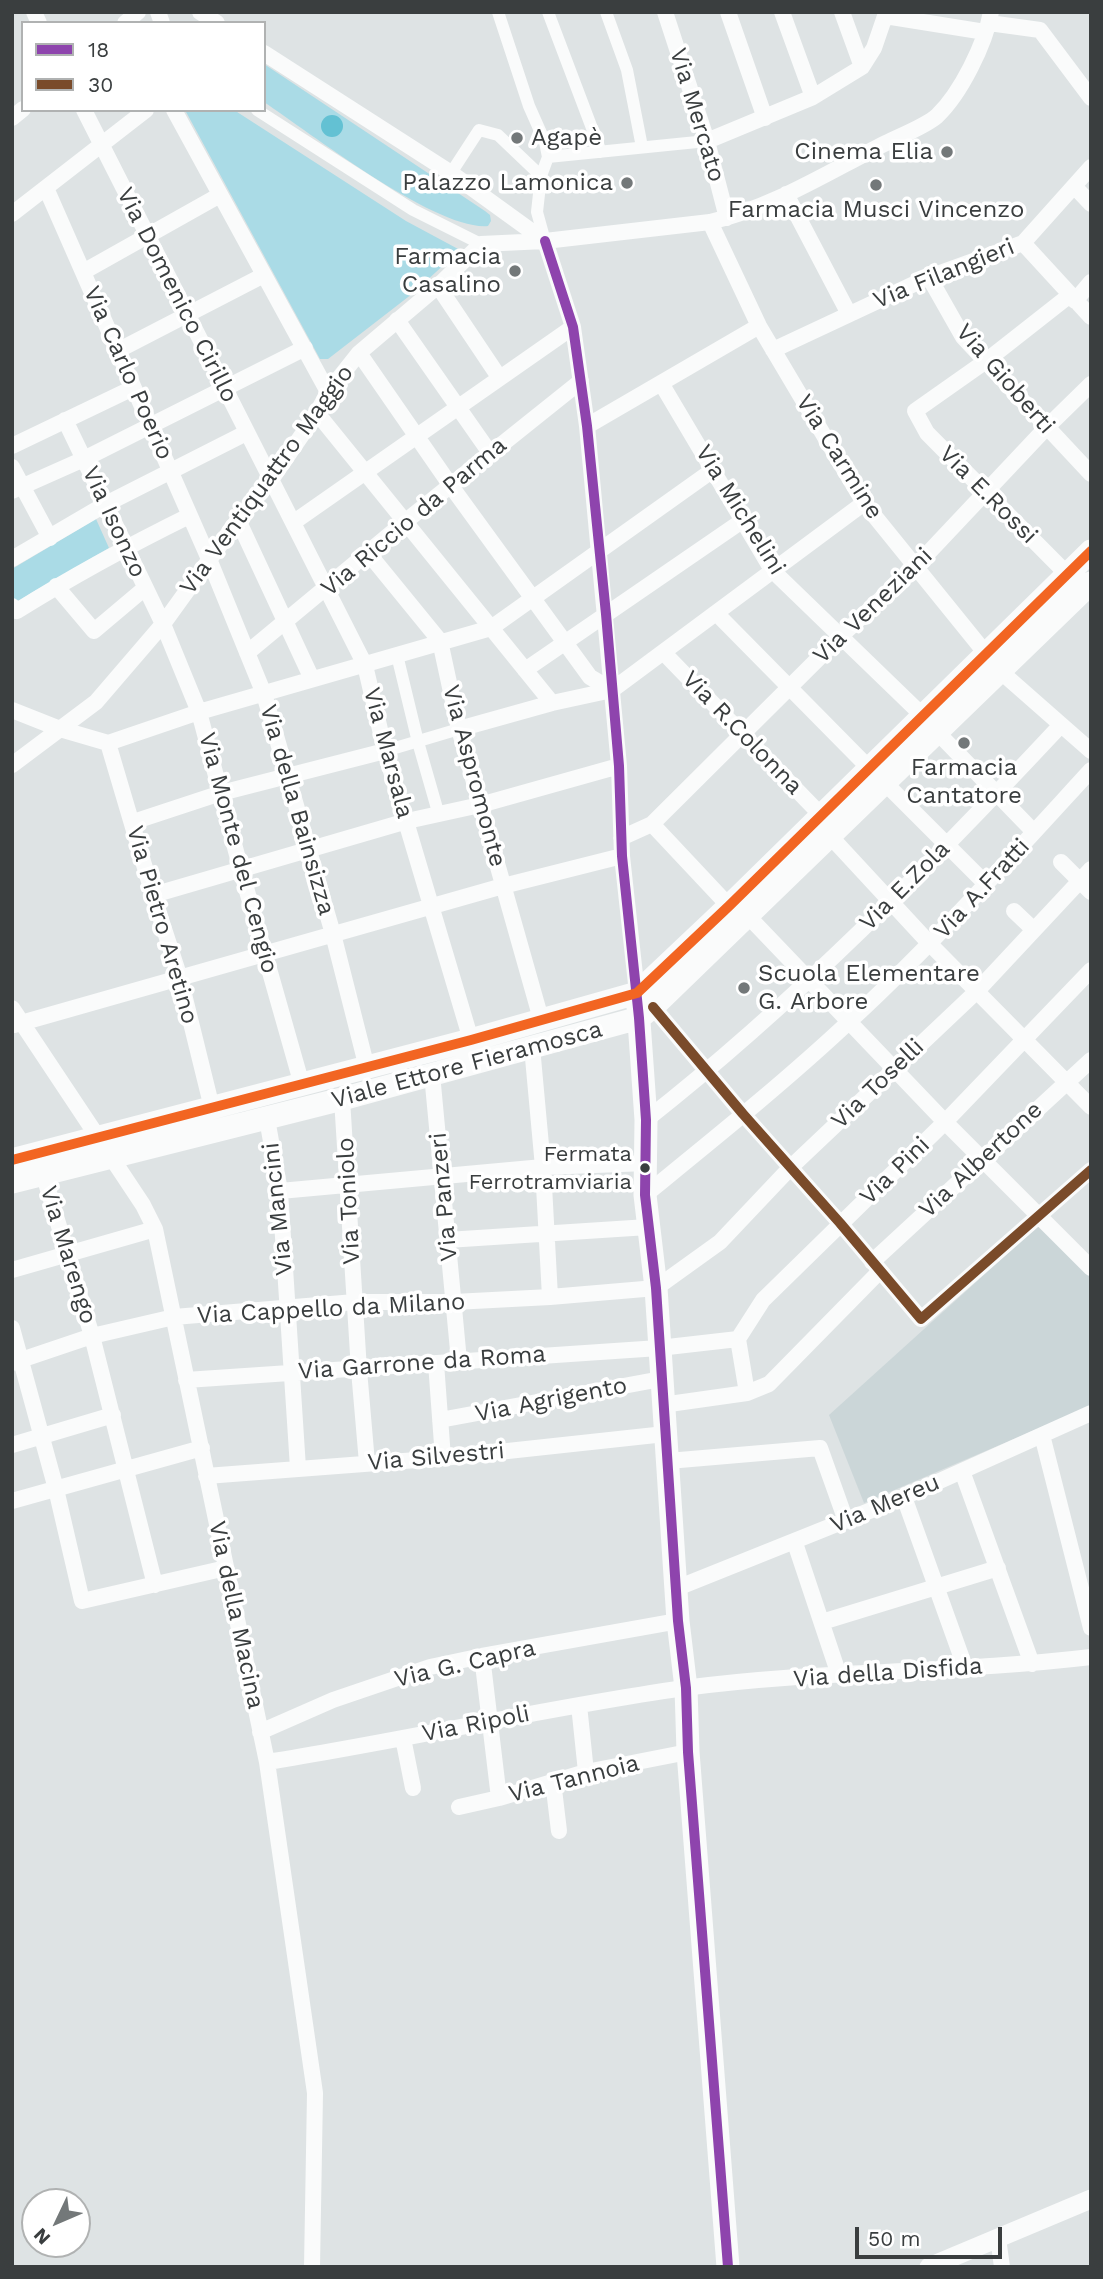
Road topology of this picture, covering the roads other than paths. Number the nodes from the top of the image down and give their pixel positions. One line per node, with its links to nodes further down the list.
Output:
1 (498, 12): 23 (street)
2 (548, 12): 22 (street)
3 (606, 12): 21 (street)
4 (665, 12): 19 (street, Via Mercato)
5 (727, 12): 18 (street)
6 (782, 12): 12 (street)
7 (842, 12): 11 (street)
8 (885, 14): 9 (street); 11 (street)
9 (988, 23): 13 (street); 29 (street)
10 (266, 54): 25 (street)
11 (862, 67): 12 (street)
12 (813, 97): 18 (street)
13 (1091, 99)
14 (85, 112): 20 (street, Via Domenico Cirillo)
15 (144, 112): 20 (street)
16 (175, 112): 30 (street)
17 (260, 112): 38 (street)
18 (765, 118): 19 (street)
19 (707, 141): 21 (street); 33 (street, Via Mercato)
20 (102, 146): 28 (street); 35 (street, Via Domenico Cirillo)
21 (642, 147): 22 (street)
22 (601, 152): 23 (street)
23 (548, 157): 26 (street)
24 (1091, 167): 27 (street, Via Filangieri)
25 (451, 173): 26 (street); 36 (street)
26 (541, 176): 36 (street)
27 (1074, 186): 31 (street); 37 (street, Via Filangieri)
28 (46, 188): 32 (street); 39 (street, Via Carlo Poerio)
29 (786, 194): 33 (street); 45 (street)
30 (220, 195): 35 (street); 40 (street)
31 (1091, 204)
32 (12, 214)
33 (727, 218): 34 (street)
34 (710, 222): 36 (street); 49 (street, Via Carmine)
35 (148, 237): 39 (street); 46 (street, Via Domenico Cirillo)
36 (545, 241): 38 (street); 50 (street)
37 (1023, 243): 41 (street, Via Filangieri); 44 (street)
38 (481, 244): 43 (street, Via Ventiquattro Maggio)
39 (83, 272): 53 (street, Via Carlo Poerio)
40 (264, 275): 46 (street); 51 (street)
41 (929, 277): 45 (street, Via Filangieri); 55 (street, Via Gioberti)
42 (1091, 282): 44 (street)
43 (438, 286): 48 (street, Via Ventiquattro Maggio); 56 (street)
44 (1072, 298): 47 (street); 55 (street)
45 (849, 314): 52 (street, Via Filangieri)
46 (188, 316): 53 (street); 61 (street, Via Domenico Cirillo)
47 (1091, 317)
48 (397, 320): 54 (street, Via Ventiquattro Maggio); 63 (street)
49 (759, 326): 52 (street, Via Carmine); 58 (street)
50 (573, 327): 56 (street); 57 (street)
51 (305, 348): 61 (street); 62 (street)
52 (773, 350): 83 (street, Via Carmine)
53 (117, 351): 60 (street, Via Carlo Poerio)
54 (359, 353): 62 (street, Via Ventiquattro Maggio); 70 (street)
55 (986, 361): 68 (street, Via Gioberti); 82 (street, Via E.Rossi)
56 (499, 377): 63 (street)
57 (581, 381): 67 (street); 72 (street, Via Riccio da Parma)
58 (661, 383): 67 (street); 75 (street, Via Michelini)
59 (1091, 384): 68 (street, Via Veneziani)
60 (133, 388): 65 (street); 66 (street, Via Carlo Poerio)
61 (225, 389): 66 (street); 69 (street, Via Domenico Cirillo)
62 (328, 391): 64 (street, Via Ventiquattro Maggio)
63 (459, 406): 70 (street); 72 (street)
64 (317, 413): 76 (street); 79 (street, Via Ventiquattro Maggio)
65 (65, 420): 71 (street); 73 (street, Via Isonzo)
66 (150, 426): 73 (street); 77 (street, Via Carlo Poerio)
67 (587, 426): 92 (street)
68 (1046, 428): 78 (street, Via Gioberti); 82 (street, Via Veneziani)
69 (246, 433): 77 (street); 79 (street, Via Domenico Cirillo)
70 (417, 437): 76 (street); 80 (street)
71 (12, 446)
72 (490, 453): 80 (street, Via Riccio da Parma)
73 (84, 458): 81 (street); 84 (street, Via Isonzo)
74 (12, 467): 81 (street)
75 (713, 470): 87 (street, Via Michelini); 92 (street)
76 (365, 471): 88 (street); 89 (street)
77 (171, 472): 84 (street); 85 (street, Via Carlo Poerio)
78 (1091, 474)
79 (271, 480): 86 (street, Via Ventiquattro Maggio); 88 (street, Via Marsala)
80 (451, 486): 89 (street, Via Riccio da Parma); 104 (street)
81 (17, 489): 90 (street)
82 (985, 491): 97 (street, Via Veneziani); 99 (street, Via E.Rossi)
83 (864, 503): 97 (street, Via Carmine); 98 (street)
84 (106, 504): 90 (street); 91 (street, Via Isonzo)
85 (189, 516): 91 (street); 96 (street, Via Carlo Poerio)
86 (238, 520): 96 (street, Via Ventiquattro Maggio); 108 (street)
87 (742, 521): 98 (street, Via Michelini); 107 (street)
88 (294, 522): 103 (street, Via Marsala)
89 (406, 522): 94 (street, Via Riccio da Parma); 110 (street)
90 (50, 538): 95 (street)
91 (125, 548): 101 (street); 102 (street, Via Isonzo)
92 (599, 551): 104 (street); 107 (street)
93 (1091, 551): 99 (main road, Viale Ettore Fieramosca)
94 (369, 554): 103 (street, Via Riccio da Parma); 112 (street, Via Aspromonte)
95 (12, 559)
96 (209, 559): 109 (street, Via Ventiquattro Maggio); 115 (street, Via della Bainsizza)
97 (915, 567): 111 (street, Via Veneziani); 116 (street, Via Carmine)
98 (772, 570): 106 (street); 111 (street, Via Michelini)
99 (1067, 574): 116 (main road, Viale Ettore Fieramosca)
100 (1091, 583): 120 (main road, Viale Ettore Fieramosca)
101 (56, 586): 102 (street); 105 (street)
102 (145, 588): 109 (street, Via Isonzo)
103 (327, 589): 108 (street, Via Riccio da Parma); 118 (street, Via Marsala)
104 (532, 598): 110 (street); 113 (street)
105 (15, 609)
106 (716, 613): 114 (street); 122 (street)
107 (606, 614): 113 (street); 123 (street)
108 (286, 622): 115 (street, Via Riccio da Parma); 121 (street)
109 (163, 624): 127 (street, Via Monte del Cengio); 130 (street, Via Ventiquattro Maggio)
110 (491, 628): 112 (street); 119 (street)
111 (841, 636): 122 (street, Via Veneziani); 128 (street, Via Michelini)
112 (440, 641): 117 (street); 131 (street, Via Aspromonte)
113 (564, 642): 119 (street); 123 (street)
114 (663, 652): 123 (street); 132 (street, Via R.Colonna)
115 (247, 653): 124 (street, Via della Bainsizza)
116 (986, 653): 120 (street, Via Carmine); 128 (main road, Viale Ettore Fieramosca)
117 (397, 655): 118 (street); 133 (street)
118 (365, 665): 121 (street); 135 (street, Via Marsala)
119 (525, 670): 125 (street)
120 (1000, 671): 128 (main road, Viale Ettore Fieramosca); 129 (street, Via Carmine)
121 (312, 678): 124 (street)
122 (790, 686): 132 (street, Via Veneziani); 141 (street)
123 (612, 690): 125 (street); 138 (street)
124 (264, 694): 127 (street); 140 (street, Via della Bainsizza)
125 (552, 703): 131 (street)
126 (12, 710): 130 (street)
127 (199, 712): 134 (street); 142 (street, Via Monte del Cengio)
128 (929, 724): 141 (main road, Viale Ettore Fieramosca); 143 (street, Via Michelini)
129 (1060, 726): 136 (street, Via Carmine); 143 (street, Via E.Zola)
130 (60, 729): 134 (street); 137 (street, Via Ventiquattro Maggio)
131 (459, 729): 133 (street); 144 (street, Via Aspromonte)
132 (743, 734): 146 (street, Via R.Colonna); 149 (street, Via Veneziani)
133 (418, 742): 135 (street); 145 (street)
134 (108, 743): 148 (street, Via Pietro Aretino)
135 (385, 751): 140 (street); 147 (street, Via Marsala)
136 (1091, 751)
137 (14, 752)
138 (619, 766): 144 (street); 152 (street)
139 (1091, 769): 150 (street, Via A.Fratti)
140 (288, 775): 142 (street); 154 (street, Via della Bainsizza)
141 (877, 776): 146 (main road, Viale Ettore Fieramosca); 151 (main road, Viale Ettore Fieramosca); 153 (street)
142 (221, 793): 148 (street); 158 (street, Via Monte del Cengio)
143 (997, 794): 150 (street, Via Michelini); 153 (street, Via E.Zola)
144 (480, 805): 145 (street); 160 (street, Via Aspromonte)
145 (439, 812): 147 (street)
146 (820, 814): 165 (main road, Viale Ettore Fieramosca)
147 (407, 821): 154 (street); 164 (street, Via Marsala)
148 (133, 822): 162 (street, Via Pietro Aretino)
149 (652, 824): 152 (street); 165 (street)
150 (1034, 832): 159 (street, Via A.Fratti)
151 (830, 836): 163 (street); 165 (main road, Viale Ettore Fieramosca)
152 (621, 838): 155 (street)
153 (946, 845): 159 (street); 163 (street, Via E.Zola)
154 (309, 850): 158 (street); 168 (street, Via della Bainsizza)
155 (622, 856): 160 (street); 175 (street)
156 (1061, 862): 161 (street)
157 (1091, 869): 161 (street, Via Toselli)
158 (241, 870): 162 (street); 170 (street, Via Monte del Cengio)
159 (986, 884): 169 (street, Via A.Fratti)
160 (503, 886): 164 (street); 177 (street, Via Aspromonte)
161 (1085, 887): 167 (street, Via Toselli)
162 (153, 895): 171 (street, Via Pietro Aretino)
163 (891, 901): 169 (street); 173 (street, Via E.Zola)
164 (431, 907): 168 (street); 180 (street, Via Marsala)
165 (738, 911): 173 (street); 175 (main road, Viale Ettore Fieramosca)
166 (1014, 911): 167 (street)
167 (1034, 930): 174 (street, Via Toselli)
168 (333, 934): 170 (street); 184 (street, Via della Bainsizza)
169 (930, 944): 174 (street); 178 (street, Via A.Fratti)
170 (266, 953): 171 (street); 189 (street, Via Monte del Cengio)
171 (180, 978): 179 (street); 192 (street, Via Pietro Aretino)
172 (1088, 979): 181 (street, Via Pini)
173 (809, 980): 178 (street); 186 (street, Via E.Zola)
174 (977, 991): 181 (street); 185 (street, Via Toselli)
175 (643, 1006): 177 (main road, Viale Ettore Fieramosca); 182 (main road, Viale Ettore Fieramosca); 186 (street); 195 (main road)
176 (12, 1007): 179 (street, Via della Macina)
177 (541, 1019): 180 (main road, Viale Ettore Fieramosca)
178 (850, 1021): 185 (street); 193 (street, Via A.Fratti)
179 (18, 1024): 197 (street, Via della Macina)
180 (471, 1040): 184 (main road, Viale Ettore Fieramosca)
181 (1025, 1040): 188 (street); 196 (street, Via Pini)
182 (532, 1047): 187 (main road, Viale Ettore Fieramosca); 202 (street)
183 (1091, 1060): 188 (street, Via Albertone)
184 (367, 1068): 189 (main road, Viale Ettore Fieramosca)
185 (894, 1068): 196 (street); 203 (street, Via Toselli)
186 (707, 1072): 193 (street); 195 (street, Via E.Zola)
187 (432, 1074): 190 (main road, Viale Ettore Fieramosca); 206 (street, Via Panzeri)
188 (1066, 1082): 191 (street); 199 (street, Via Albertone)
189 (302, 1085): 192 (main road, Viale Ettore Fieramosca)
190 (342, 1099): 194 (main road, Viale Ettore Fieramosca); 208 (street, Via Toniolo)
191 (1091, 1107)
192 (212, 1108): 197 (main road, Viale Ettore Fieramosca)
193 (743, 1114): 203 (street); 210 (street, Via A.Fratti)
194 (267, 1119): 198 (main road, Viale Ettore Fieramosca); 209 (street, Via Mancini)
195 (646, 1121): 201 (main road)
196 (945, 1122): 199 (street); 212 (street, Via Pini)
197 (99, 1137): 198 (street, Via della Macina); 200 (main road, Viale Ettore Fieramosca)
198 (111, 1158): 205 (main road, Viale Ettore Fieramosca); 214 (street, Via della Macina)
199 (983, 1158): 211 (street); 218 (street, Via Albertone)
200 (12, 1160)
201 (647, 1163): 202 (street); 210 (main road)
202 (543, 1167): 206 (street); 215 (street)
203 (791, 1167): 212 (street); 221 (street, Via Toselli)
204 (1091, 1170): 211 (street)
205 (43, 1173): 207 (main road, Viale Ettore Fieramosca); 217 (street, Via Marengo)
206 (442, 1175): 208 (street); 216 (street, Via Panzeri)
207 (12, 1182)
208 (348, 1185): 209 (street); 223 (street, Via Toniolo)
209 (280, 1191): 225 (street, Via Mancini)
210 (645, 1195): 213 (main road)
211 (1040, 1216): 218 (street); 219 (street)
212 (840, 1223): 218 (street); 229 (street, Via Pini)
213 (648, 1227): 215 (street); 221 (main road)
214 (155, 1229): 217 (street); 226 (street, Via della Macina)
215 (545, 1232): 216 (street); 222 (street)
216 (447, 1240): 224 (street, Via Panzeri)
217 (69, 1254): 220 (street); 228 (street, Via Marengo)
218 (876, 1267): 238 (street, Via Albertone)
219 (1091, 1268)
220 (12, 1270)
221 (656, 1288): 222 (street, Via Cappello da Milano); 230 (main road)
222 (550, 1297): 224 (street, Via Cappello da Milano)
223 (355, 1302): 224 (street, Via Cappello da Milano); 225 (street, Via Cappello da Milano); 234 (street, Via Toniolo)
224 (454, 1302): 231 (street, Via Panzeri)
225 (288, 1308): 226 (street, Via Cappello da Milano); 235 (street, Via Mancini)
226 (174, 1317): 228 (street, Via Cappello da Milano); 237 (street, Via della Macina)
227 (12, 1328): 232 (street)
228 (92, 1336): 232 (street, Via Cappello da Milano); 241 (street, Via Marengo)
229 (738, 1339): 230 (street); 238 (street)
230 (659, 1348): 231 (street, Via Garrone da Roma); 236 (main road)
231 (459, 1361): 233 (street, Via Garrone da Roma)
232 (16, 1362): 245 (street)
233 (436, 1363): 234 (street, Via Garrone da Roma); 242 (street)
234 (359, 1370): 235 (street, Via Garrone da Roma); 250 (street, Via Toniolo)
235 (292, 1371): 237 (street, Via Garrone da Roma); 251 (street, Via Mancini)
236 (661, 1379): 239 (main road); 242 (street, Via Agrigento)
237 (186, 1380): 247 (street, Via della Macina)
238 (747, 1393): 239 (street, Via Albertone)
239 (663, 1405): 243 (main road)
240 (1091, 1413): 244 (street, Via Mereu)
241 (113, 1415): 245 (street); 252 (street, Via Marengo)
242 (440, 1420): 248 (street)
243 (665, 1434): 248 (street, Via Silvestri); 249 (main road)
244 (1042, 1435): 253 (street, Via Mereu); 267 (street)
245 (41, 1436): 246 (street); 255 (street)
246 (12, 1445)
247 (202, 1448): 252 (street); 254 (street, Via della Macina)
248 (443, 1458): 250 (street, Via Silvestri)
249 (668, 1461): 258 (street); 264 (main road)
250 (367, 1463): 251 (street, Via Silvestri)
251 (298, 1468): 254 (street, Via Silvestri)
252 (126, 1469): 255 (street); 262 (street, Via Marengo)
253 (962, 1471): 256 (street, Via Mereu); 260 (street)
254 (206, 1476): 261 (street, Via della Macina)
255 (56, 1489): 257 (street); 262 (street)
256 (904, 1497): 258 (street, Via Mereu); 263 (street)
257 (12, 1501)
258 (846, 1521): 259 (street, Via Mereu)
259 (795, 1543): 264 (street, Via Mereu); 266 (street)
260 (998, 1568): 263 (street); 270 (street)
261 (226, 1569): 262 (street); 276 (street, Via della Macina)
262 (155, 1584)
263 (937, 1587): 266 (street); 271 (street)
264 (677, 1588): 265 (main road)
265 (678, 1621): 268 (street, Via G. Capra); 273 (main road)
266 (822, 1622): 272 (street)
267 (1091, 1628)
268 (482, 1656): 275 (street); 276 (street, Via G. Capra)
269 (1091, 1657): 270 (street, Via della Disfida)
270 (1032, 1664): 271 (street, Via della Disfida)
271 (965, 1667): 272 (street, Via della Disfida)
272 (839, 1675): 273 (street, Via della Disfida)
273 (686, 1688): 274 (street, Via Ripoli); 278 (main road)
274 (579, 1705): 275 (street, Via Ripoli); 280 (street)
275 (489, 1720): 277 (street, Via Ripoli); 283 (street)
276 (260, 1732): 279 (street, Via della Macina)
277 (403, 1738): 279 (street, Via Ripoli); 282 (street)
278 (688, 1752): 280 (street, Via Tannoia); 289 (main road)
279 (267, 1762): 288 (street, Via della Macina)
280 (586, 1772): 281 (street, Via Tannoia)
281 (553, 1781): 283 (street, Via Tannoia); 285 (street)
282 (413, 1788)
283 (499, 1798): 284 (street, Via Tannoia)
284 (459, 1807)
285 (559, 1832)
286 (1091, 2199): 287 (street)
287 (998, 2238): 290 (street); 291 (street)
288 (312, 2267)
289 (728, 2267)
290 (929, 2267)
291 (1002, 2267)

